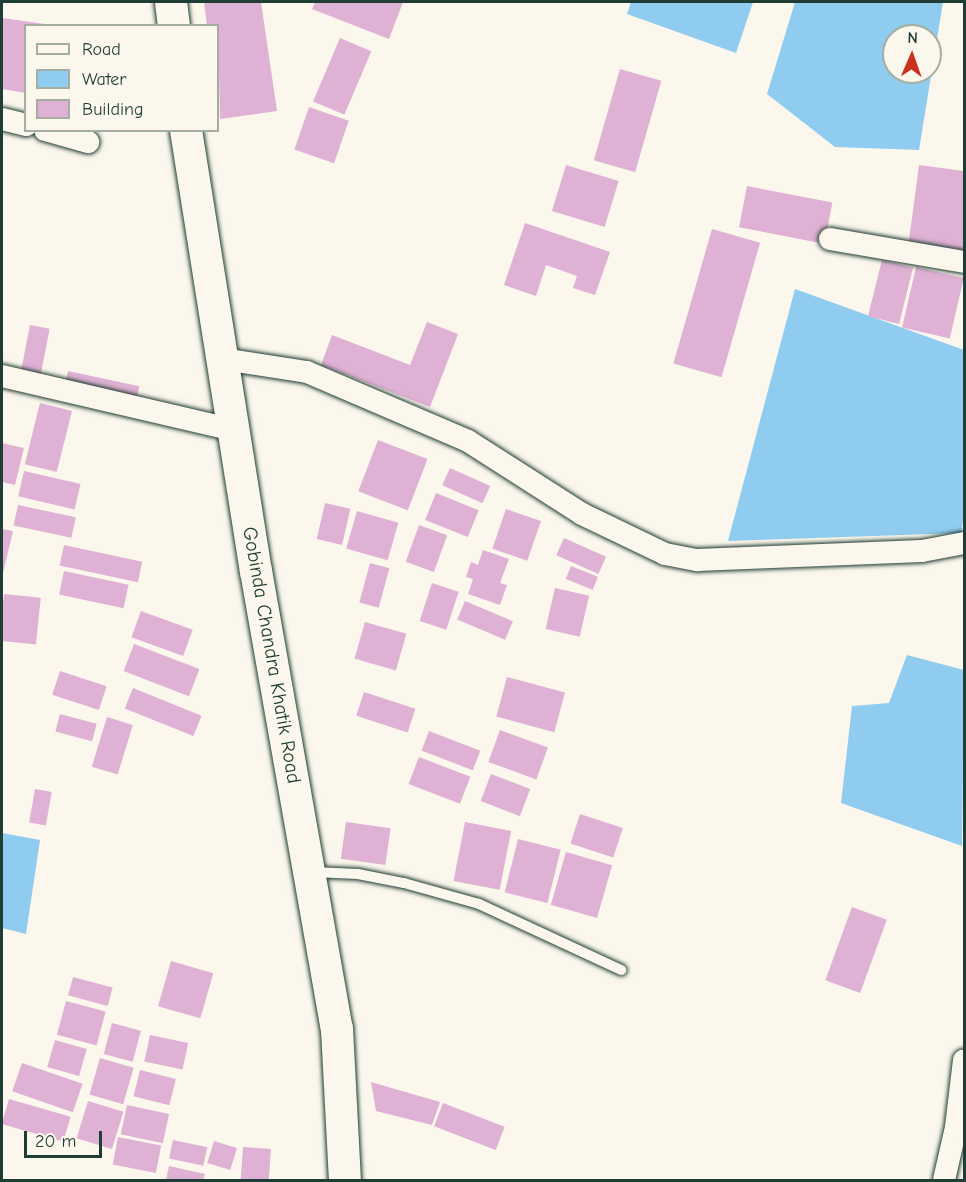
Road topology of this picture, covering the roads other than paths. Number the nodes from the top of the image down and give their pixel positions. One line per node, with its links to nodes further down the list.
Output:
1 (171, 2): 2 (main road)
2 (174, 24)
3 (2, 119): 4 (street)
4 (24, 124)
5 (52, 132): 7 (street)
6 (186, 132): 10 (main road, Gobinda Chandra Khatik Road)
7 (88, 142)
8 (830, 238): 9 (street)
9 (964, 262)
10 (223, 359): 12 (main road, Gobinda Chandra Khatik Road); 13 (street)
11 (2, 376): 12 (street)
12 (234, 430): 14 (main road, Gobinda Chandra Khatik Road)
13 (964, 543)
14 (310, 872): 15 (lane); 17 (main road, Gobinda Chandra Khatik Road)
15 (621, 970)
16 (964, 1060): 18 (street)
17 (345, 1180)
18 (944, 1180)

